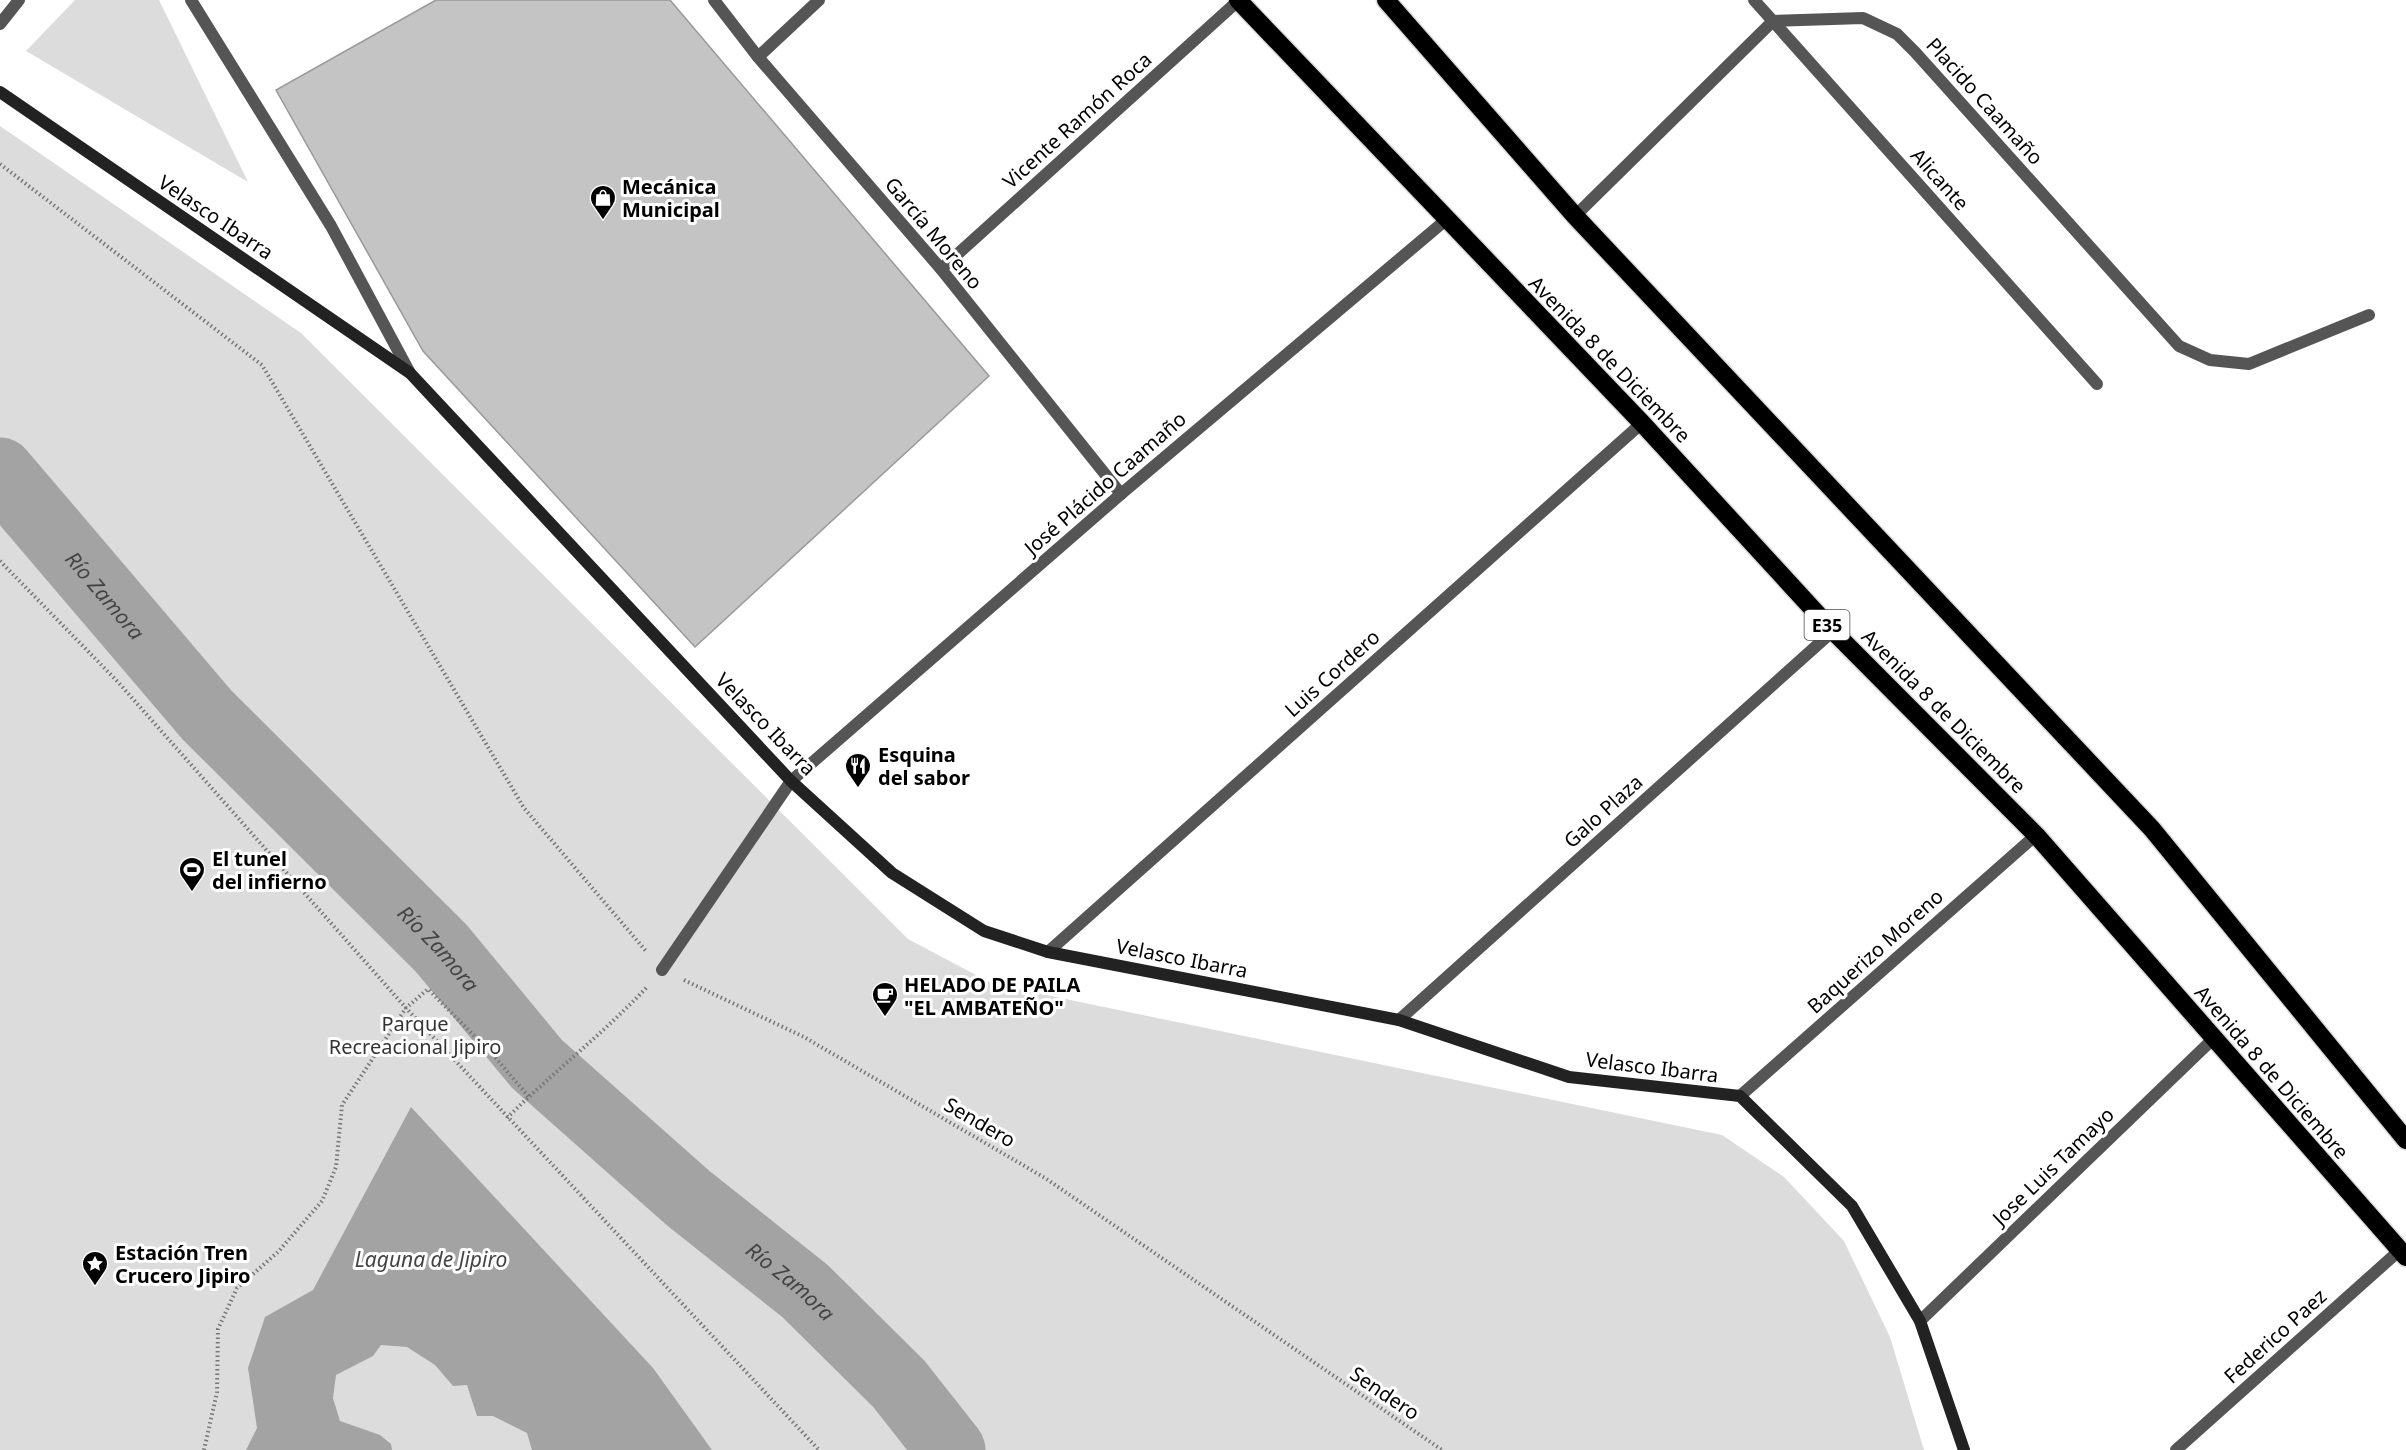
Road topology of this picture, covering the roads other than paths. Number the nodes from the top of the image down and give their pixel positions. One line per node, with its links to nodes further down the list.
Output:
1 (19, 0): 9 (street)
2 (191, 0): 16 (street, Velasco Ibarra)
3 (714, 0): 10 (street, García Moreno)
4 (819, 0): 10 (street)
5 (1238, 0): 13 (highway, Avenida 8 de Diciembre / E35); 14 (street, Vicente Ramón Roca)
6 (1386, 0): 12 (highway)
7 (1754, 0): 8 (street, Alicante)
8 (1773, 21): 12 (street); 15 (street, Placido Caamaño); 17 (street, Alicante)
9 (0, 24)
10 (758, 57): 14 (street, García Moreno)
11 (0, 92): 16 (street, Velasco Ibarra)
12 (1575, 216): 28 (highway)
13 (1447, 219): 18 (highway, Avenida 8 de Diciembre / E35); 19 (street, José Plácido Caamaño)
14 (941, 269): 19 (street, García Moreno)
15 (2369, 315)
16 (410, 373): 21 (street, Velasco Ibarra)
17 (2097, 384)
18 (1642, 423): 20 (highway, Avenida 8 de Diciembre / E35); 23 (street, Luis Cordero)
19 (1121, 494): 21 (street, José Plácido Caamaño)
20 (1833, 631): 22 (highway, Avenida 8 de Diciembre / E35); 25 (street, Galo Plaza)
21 (791, 781): 23 (street, Velasco Ibarra); 24 (street, José Plácido Caamaño)
22 (2036, 835): 26 (highway, Avenida 8 de Diciembre / E35); 27 (street, Baquerizo Moreno)
23 (1048, 952): 25 (street, Velasco Ibarra)
24 (662, 970)
25 (1399, 1020): 27 (street, Velasco Ibarra)
26 (2213, 1039): 29 (highway, Avenida 8 de Diciembre / E35); 30 (street, Jose Luis Tamayo)
27 (1740, 1096): 30 (street, Velasco Ibarra)
28 (2406, 1140)
29 (2403, 1254): 32 (street, Federico Paez)
30 (1920, 1321): 31 (street, Velasco Ibarra)
31 (1964, 1450)
32 (2176, 1450)

